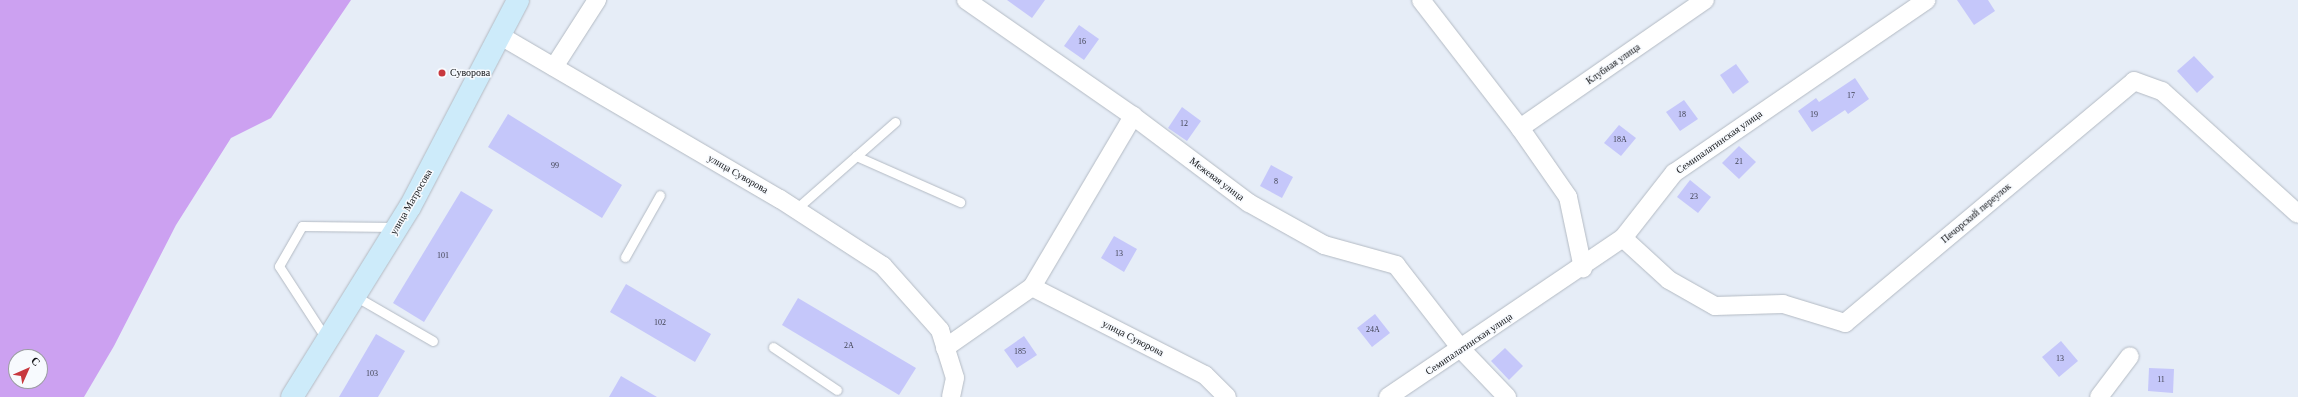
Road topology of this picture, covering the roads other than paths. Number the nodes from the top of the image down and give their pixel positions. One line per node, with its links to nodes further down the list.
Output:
1 (518, 0): 7 (main road, улица Матросова)
2 (596, 0): 8 (street)
3 (966, 0): 9 (street, Межевая улица)
4 (1421, 0): 11 (street)
5 (1705, 0): 11 (street, Клубная улица)
6 (1927, 0): 18 (street, Семипалатинская улица)
7 (499, 35): 8 (street, улица Суворова); 17 (main road, улица Матросова)
8 (554, 67): 15 (street, улица Суворова)
9 (1132, 116): 21 (street); 27 (street, Межевая улица)
10 (894, 122): 12 (lane)
11 (1520, 128): 20 (street)
12 (856, 156): 14 (lane); 15 (lane)
13 (660, 194): 19 (lane)
14 (960, 202)
15 (796, 209): 26 (street, улица Суворова)
16 (2298, 214): 18 (street, Печорский переулок)
17 (398, 227): 22 (main road, улица Матросова); 23 (lane)
18 (1623, 238): 20 (street, Семипалатинская улица)
19 (625, 257)
20 (1583, 268): 27 (street, Семипалатинская улица)
21 (1032, 287): 26 (street); 32 (street, улица Суворова)
22 (355, 296): 23 (main road, улица Матросова); 24 (lane)
23 (327, 340): 30 (main road, улица Матросова)
24 (433, 341)
25 (773, 347): 29 (lane)
26 (946, 348): 31 (street, улица Суворова)
27 (1462, 350): 33 (street, Семипалатинская улица); 34 (street)
28 (2130, 356): 35 (street)
29 (837, 390)
30 (292, 397)
31 (951, 397)
32 (1227, 397)
33 (1388, 397)
34 (1507, 397)
35 (2100, 397)

